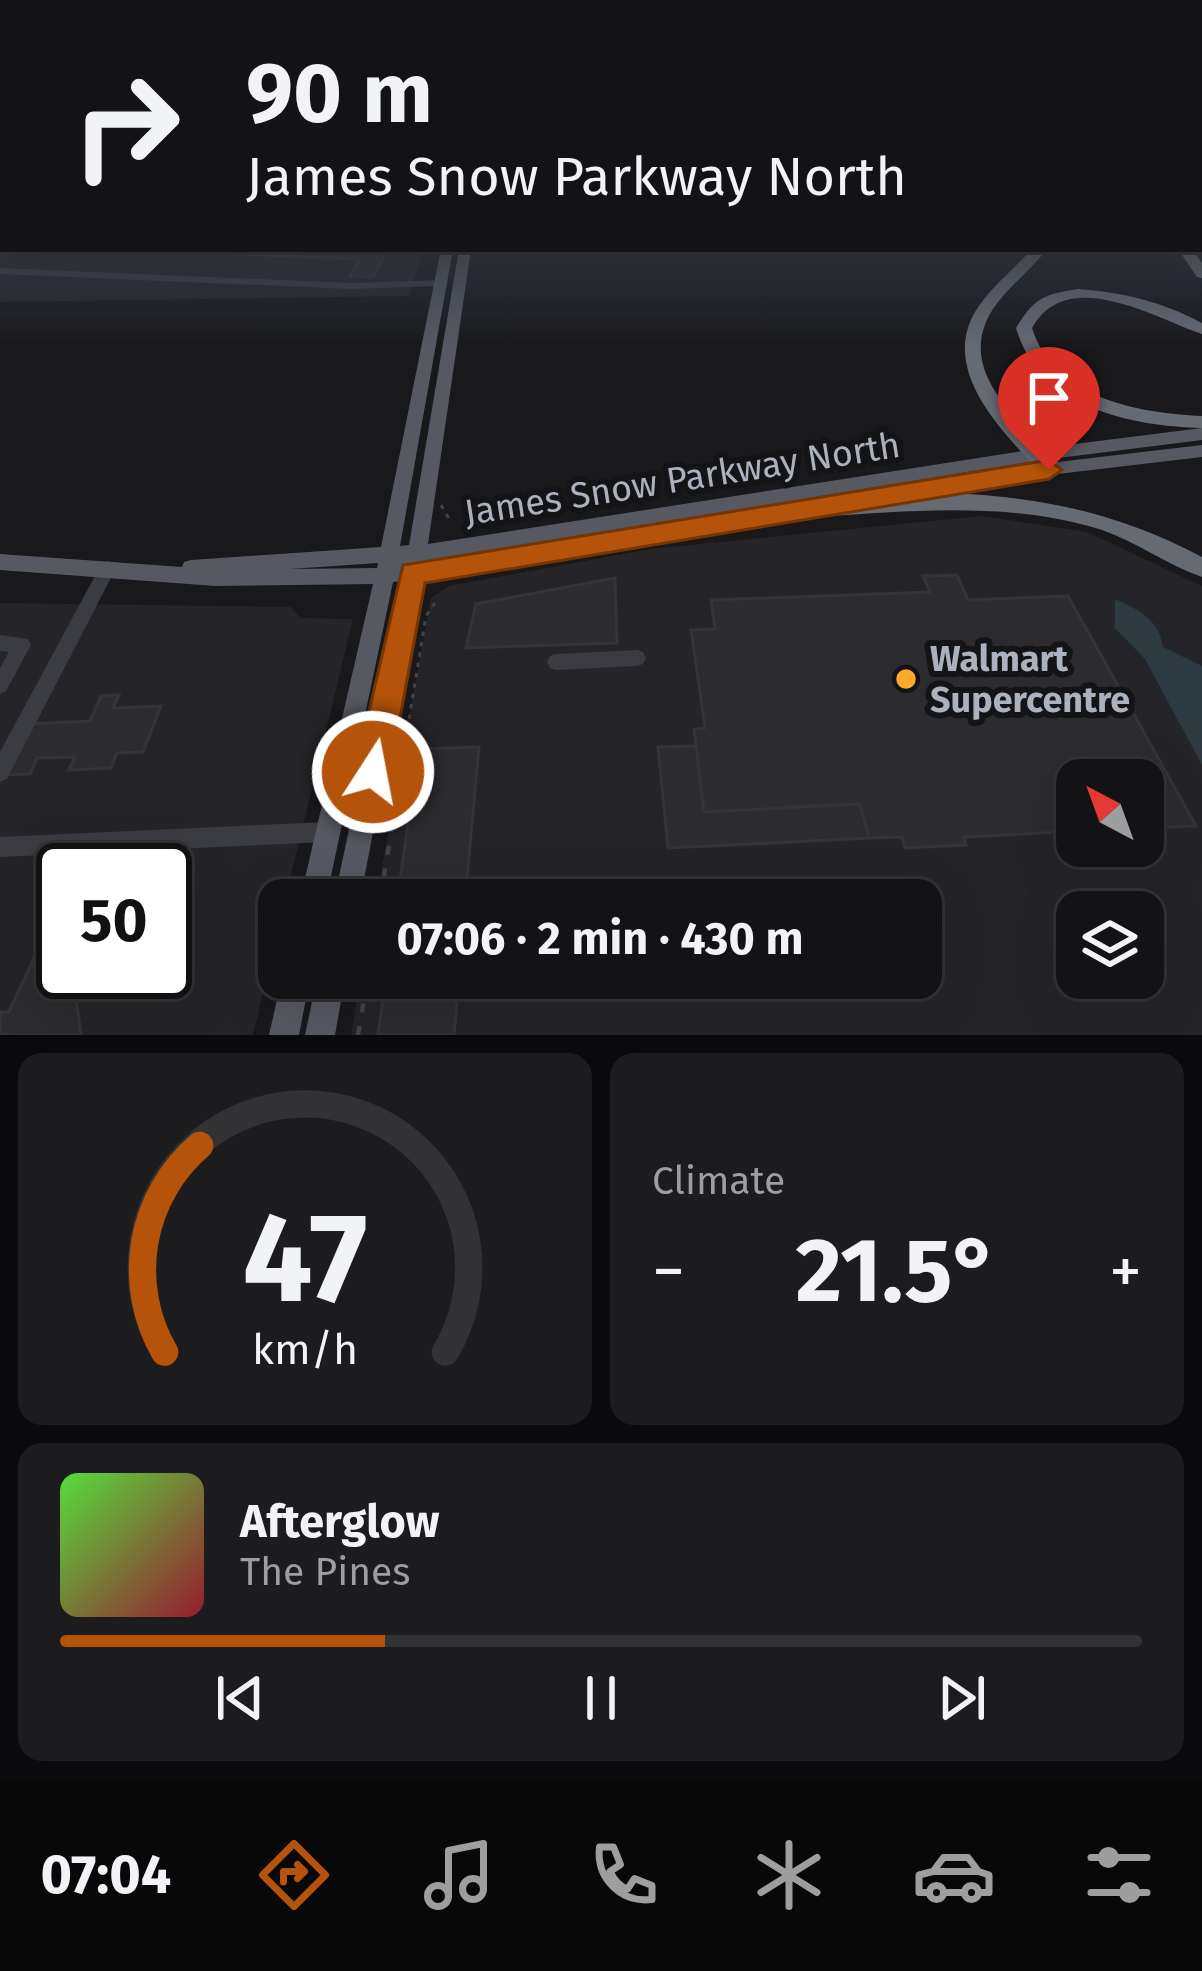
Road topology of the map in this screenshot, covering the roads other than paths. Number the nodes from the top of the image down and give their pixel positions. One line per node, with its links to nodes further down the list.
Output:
1 (446, 252): 5 (main road)
2 (464, 252): 14 (main road)
3 (1037, 252): 10 (highway)
4 (0, 271): 5 (lane)
5 (440, 284): 15 (main road)
6 (1202, 329): 7 (highway)
7 (1202, 422)
8 (1202, 434): 10 (main road, James Snow Parkway North)
9 (1202, 451): 11 (main road, James Snow Parkway North)
10 (1035, 454): 11 (highway); 14 (main road, James Snow Parkway North)
11 (1049, 470): 12 (main road, James Snow Parkway North)
12 (817, 509): 14 (main road, James Snow Parkway North); 17 (highway)
13 (0, 562): 16 (main road, James Snow Parkway North)
14 (415, 563): 15 (main road, James Snow Parkway North); 26 (main road)
15 (385, 566): 16 (main road, James Snow Parkway North); 23 (main road)
16 (109, 568): 22 (lane)
17 (1202, 568)
18 (0, 643): 21 (lane)
19 (637, 658): 20 (lane)
20 (556, 662)
21 (0, 685)
22 (0, 772)
23 (327, 832): 24 (lane); 25 (main road)
24 (0, 847)
25 (317, 879)
26 (351, 879)
27 (292, 999): 29 (main road)
28 (327, 999): 30 (main road)
29 (284, 1035)
30 (320, 1035)

